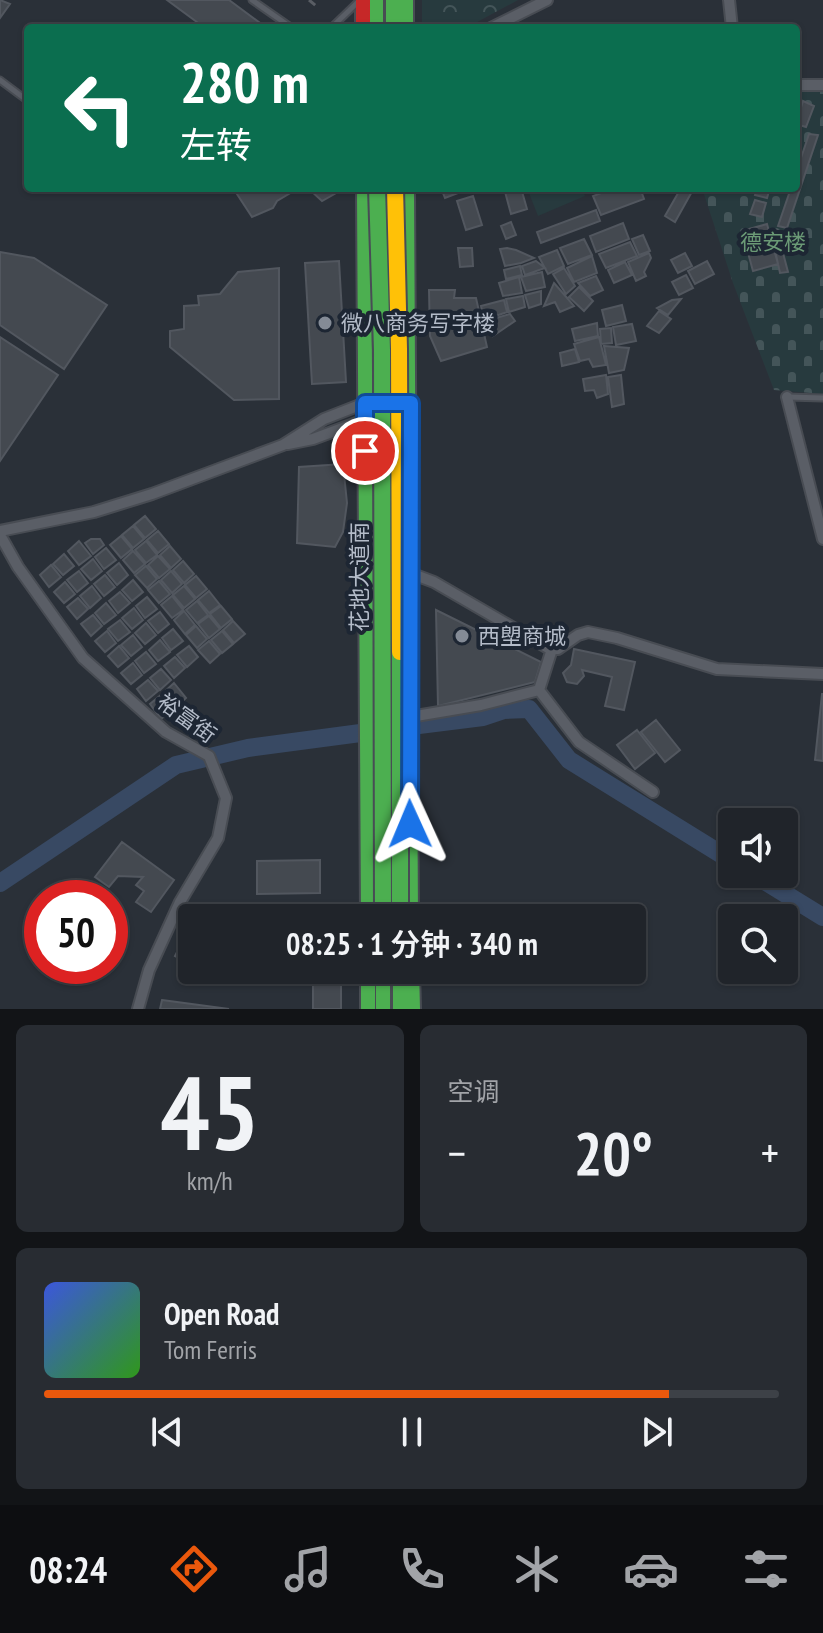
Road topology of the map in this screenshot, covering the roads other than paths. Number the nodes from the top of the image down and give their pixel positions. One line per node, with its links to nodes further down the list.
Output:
1 (252, 0): 8 (lane)
2 (362, 0): 9 (lane); 10 (main road)
3 (376, 0): 11 (main road)
4 (394, 0): 12 (main road)
5 (406, 0): 13 (main road)
6 (547, 0): 14 (street)
7 (729, 0): 15 (street)
8 (286, 24)
9 (335, 24)
10 (363, 24)
11 (376, 24)
12 (397, 24)
13 (397, 24)
14 (499, 24)
15 (732, 24)
16 (0, 80): 19 (lane)
17 (800, 85): 18 (street)
18 (823, 85)
19 (24, 98)
20 (364, 192): 27 (main road, 花地大道南)
21 (377, 192): 39 (main road, 花地大道南, bridge)
22 (395, 192): 40 (main road, 花地大道南, bridge)
23 (407, 192): 26 (main road)
24 (787, 397): 25 (lane); 30 (street)
25 (823, 398)
26 (411, 403): 27 (street); 27 (street); 32 (main road)
27 (364, 412): 28 (street); 28 (street); 31 (main road, 花地大道南)
28 (283, 445): 29 (street)
29 (0, 533): 46 (street, 裕富街)
30 (823, 539)
31 (366, 575): 32 (street); 38 (main road, 花地大道南)
32 (411, 575): 33 (street); 36 (main road)
33 (552, 649): 34 (street); 35 (street)
34 (823, 674)
35 (539, 690): 36 (street); 37 (street)
36 (410, 717): 41 (main road)
37 (653, 792)
38 (368, 904)
39 (383, 904)
40 (400, 904)
41 (411, 904)
42 (368, 984): 47 (main road)
43 (383, 984): 48 (main road)
44 (400, 984): 49 (main road)
45 (412, 984): 50 (main road)
46 (138, 1009)
47 (368, 1009)
48 (383, 1009)
49 (400, 1009)
50 (413, 1009)

